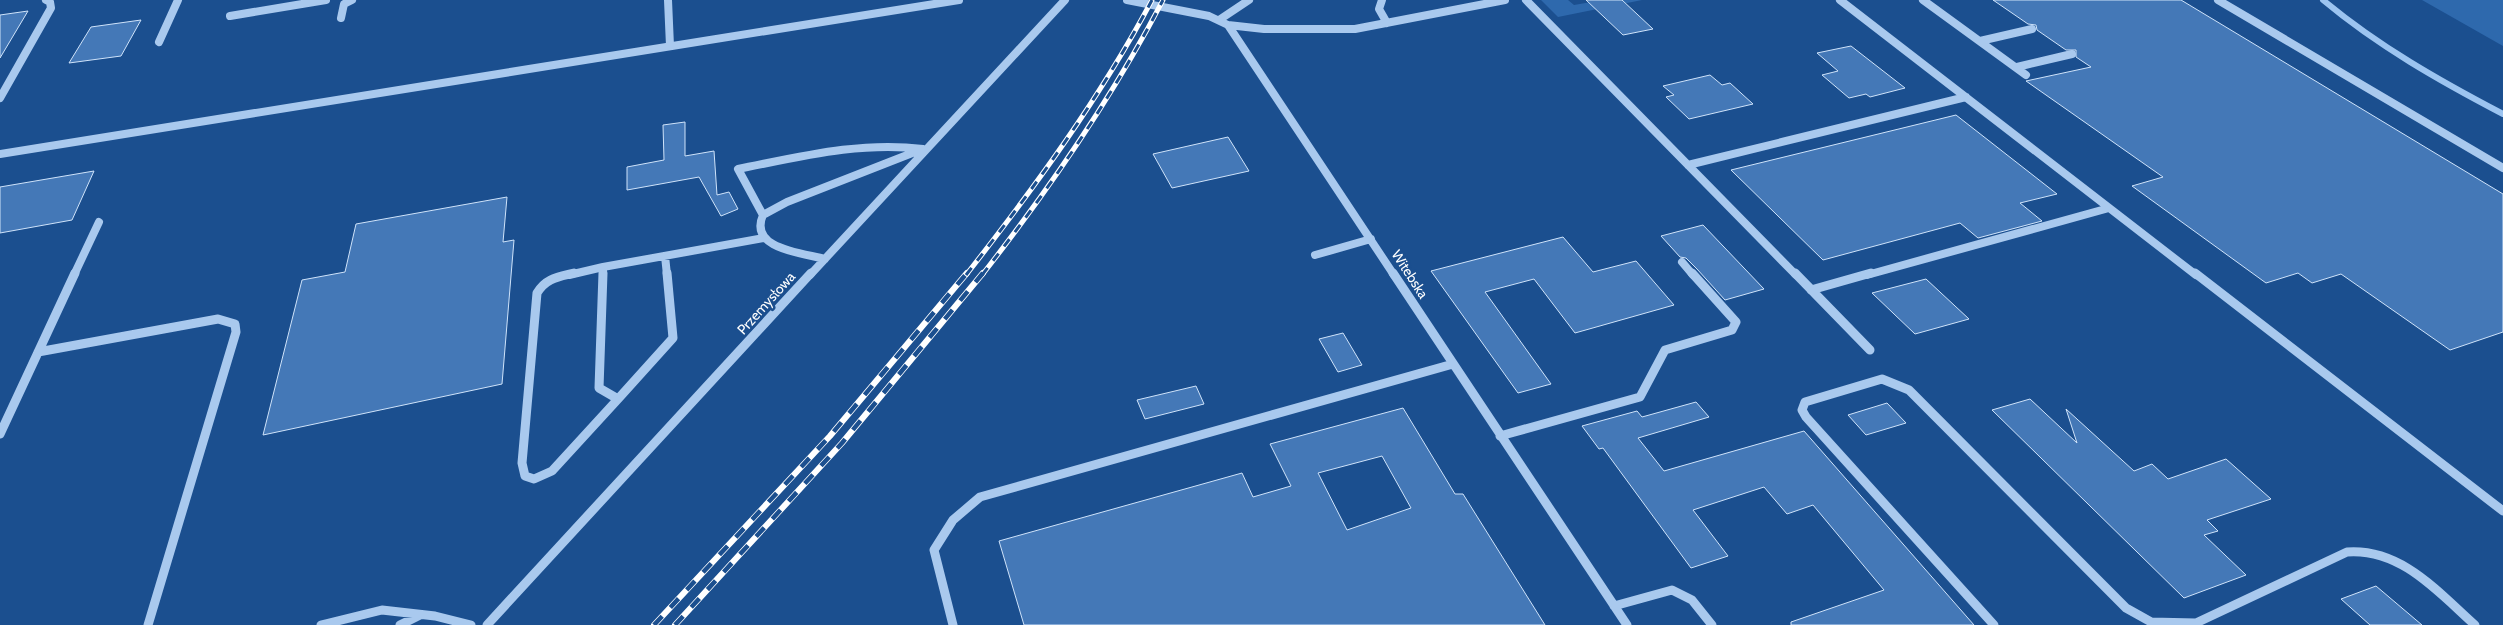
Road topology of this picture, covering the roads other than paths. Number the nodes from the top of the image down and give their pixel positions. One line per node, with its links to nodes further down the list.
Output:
1 (46, 0): 29 (street)
2 (178, 0): 23 (street)
3 (326, 0): 16 (street)
4 (352, 0): 17 (street)
5 (668, 0): 24 (street)
6 (959, 0): 24 (street)
7 (1064, 0): 30 (street, Przemysłowa)
8 (1127, 0): 18 (street, Witebska)
9 (1249, 0): 18 (street)
10 (1382, 0): 19 (street)
11 (1505, 0): 19 (street)
12 (1526, 0): 32 (lane)
13 (1840, 0): 28 (street)
14 (1923, 0): 22 (street)
15 (2218, 0): 33 (street)
16 (230, 16)
17 (341, 18)
18 (1219, 20): 20 (street, Witebska)
19 (1387, 23): 20 (street)
20 (1228, 25): 38 (street, Witebska)
21 (2032, 29): 22 (street)
22 (1980, 41): 26 (street)
23 (159, 42)
24 (670, 46): 31 (street)
25 (2072, 54): 26 (street)
26 (2017, 67): 27 (street)
27 (2026, 74)
28 (1966, 97): 32 (street); 34 (street)
29 (0, 98)
30 (923, 149): 35 (street); 35 (street); 41 (street, Przemysłowa)
31 (0, 154)
32 (1688, 165): 44 (lane)
33 (2503, 168)
34 (2109, 208): 44 (street); 51 (street)
35 (763, 215): 37 (street)
36 (99, 222): 46 (street)
37 (764, 238): 40 (street); 41 (street)
38 (1371, 239): 39 (street); 47 (street, Witebska)
39 (1315, 255)
40 (665, 256): 43 (street); 48 (street)
41 (824, 259): 58 (street, Przemysłowa)
42 (1682, 262): 50 (street)
43 (603, 267): 48 (street); 48 (street)
44 (1811, 290): 45 (lane)
45 (1870, 350)
46 (38, 352): 49 (street); 54 (street)
47 (1453, 364): 50 (street, Witebska); 59 (street)
48 (618, 399)
49 (0, 434)
50 (1500, 436): 52 (street, Witebska)
51 (2503, 511)
52 (1614, 606): 60 (street, Witebska); 61 (street)
53 (421, 614): 55 (street); 56 (street); 57 (street)
54 (148, 625)
55 (322, 625)
56 (400, 625)
57 (471, 625)
58 (487, 625)
59 (953, 625)
60 (1627, 625)
61 (1712, 625)
62 (1994, 625): 63 (street)
63 (2475, 625)

